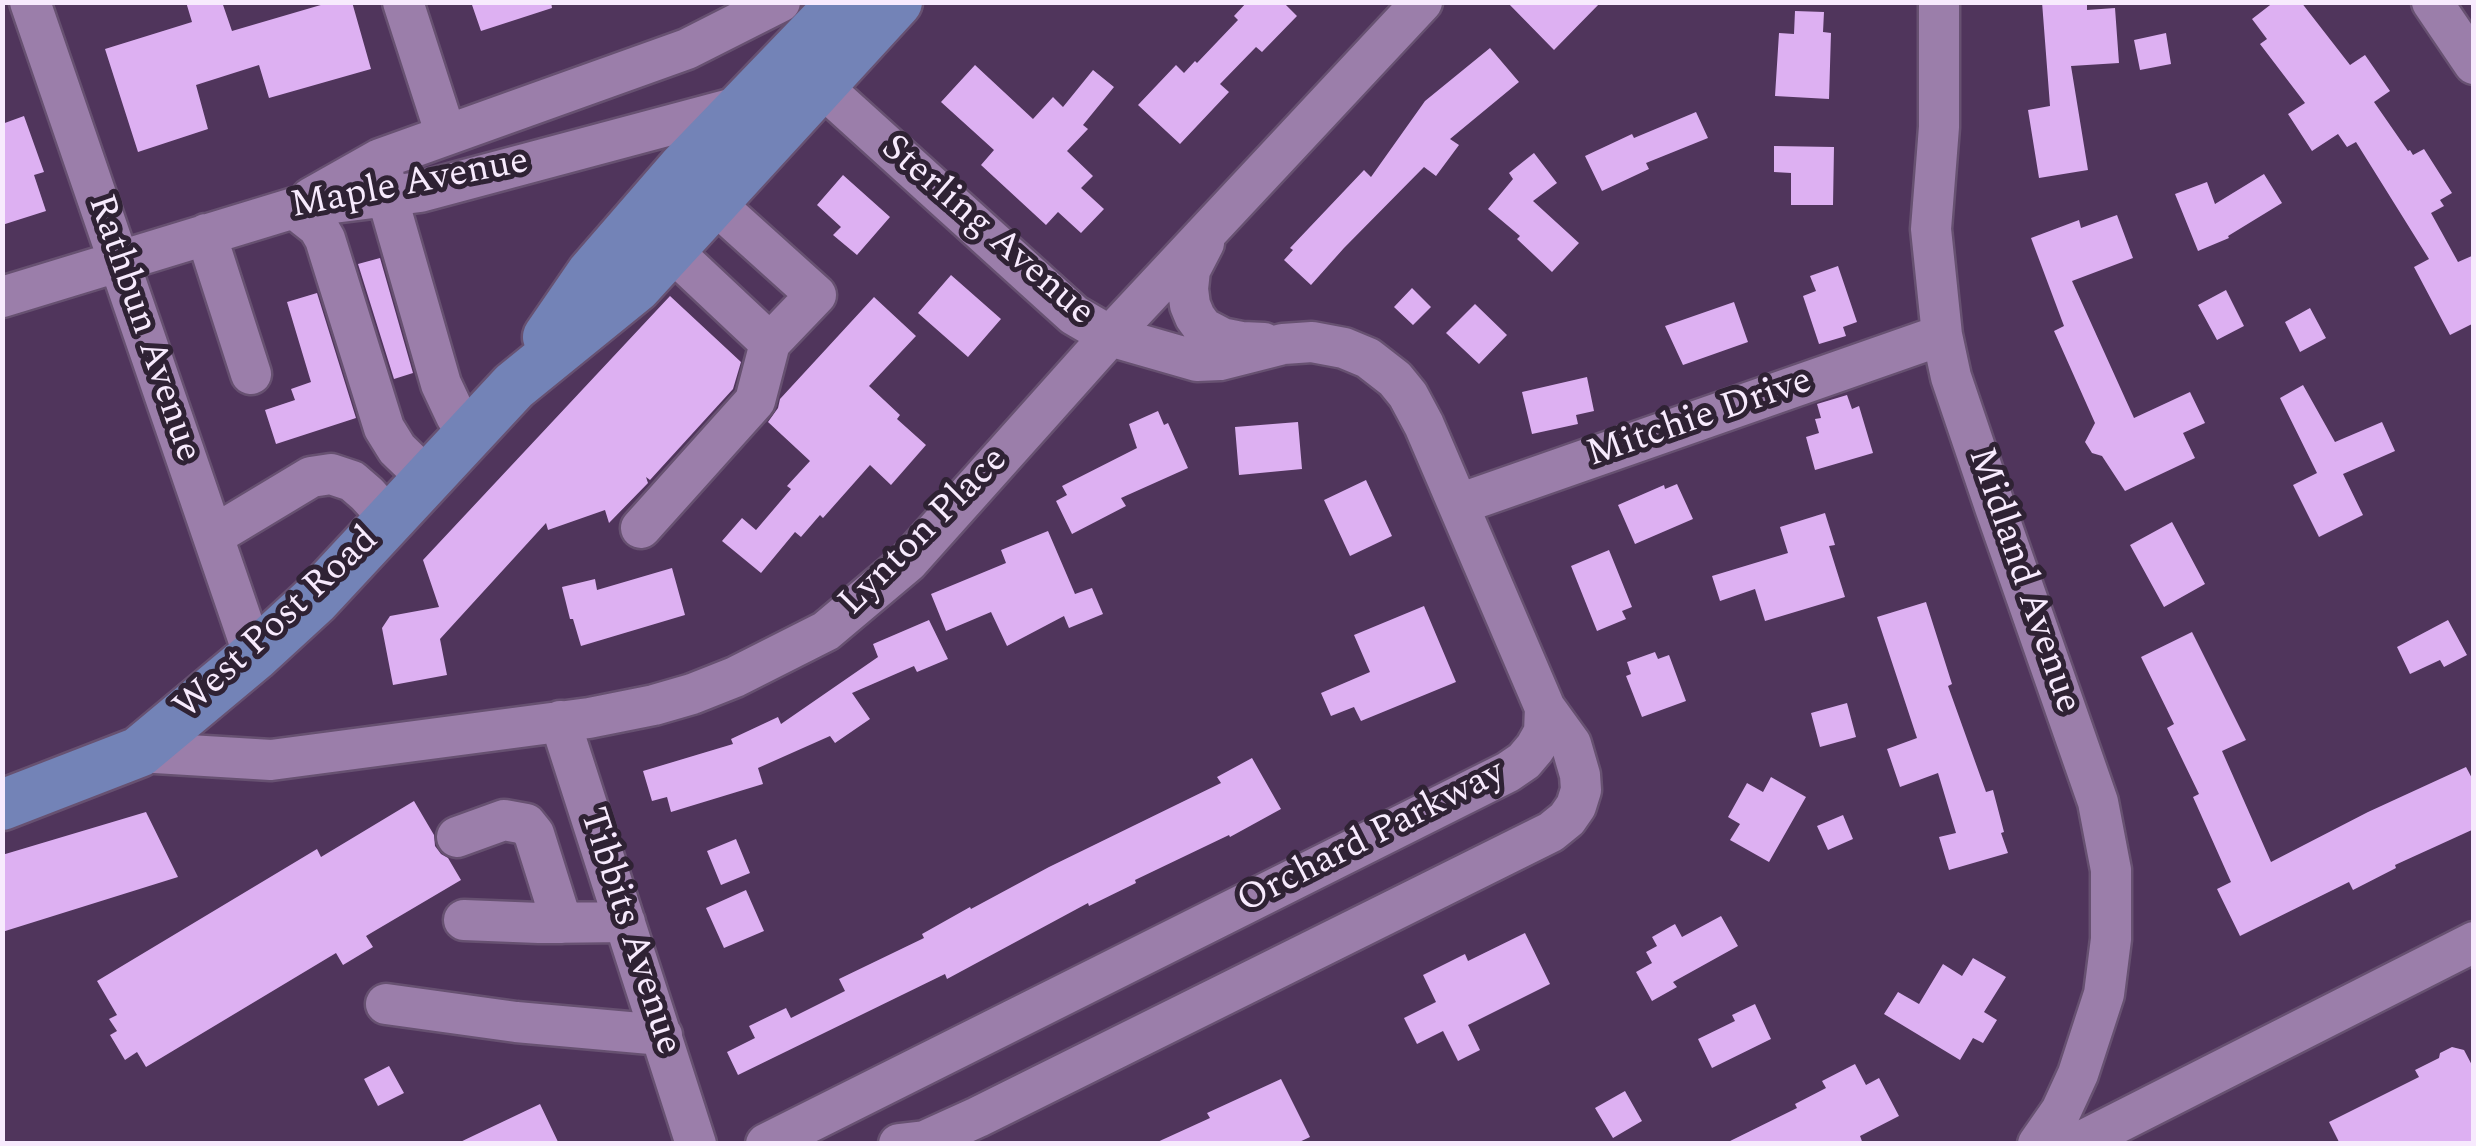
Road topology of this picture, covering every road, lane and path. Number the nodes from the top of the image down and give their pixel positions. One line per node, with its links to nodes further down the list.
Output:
1 (30, 2): 20 (street, Rathbun Avenue)
2 (403, 2): 13 (street)
3 (780, 2): 9 (street, Maple Avenue)
4 (842, 2): 12 (main road, West Post Road)
5 (897, 2): 11 (main road, West Post Road)
6 (1422, 2): 17 (street, Lynton Place)
7 (1939, 2): 22 (street, Midland Avenue)
8 (2432, 2): 10 (street)
9 (733, 16): 13 (street, Maple Avenue)
10 (2474, 64)
11 (820, 86): 12 (street, Maple Avenue); 15 (main road, West Post Road); 23 (street, Sterling Avenue)
12 (743, 107): 14 (street, Maple Avenue); 27 (main road, West Post Road)
13 (446, 135): 14 (street, Maple Avenue)
14 (384, 178): 16 (street, Maple Avenue); 28 (street)
15 (713, 202): 19 (main road, West Post Road); 24 (street)
16 (294, 208): 18 (street, Maple Avenue); 29 (street)
17 (1212, 228): 23 (street, Lynton Place); 25 (street, Sterling Avenue)
18 (206, 234): 20 (street, Maple Avenue); 26 (street)
19 (670, 249): 24 (street); 27 (main road, West Post Road)
20 (119, 261): 21 (street, Maple Avenue); 33 (street, Rathbun Avenue)
21 (2, 297)
22 (1942, 335): 30 (street, Mitchie Drive); 49 (street, Midland Avenue)
23 (1110, 336): 25 (street, Sterling Avenue); 36 (street, Lynton Place)
24 (770, 344): 32 (street)
25 (1283, 344): 30 (street, Sterling Avenue)
26 (251, 374)
27 (514, 386): 28 (main road, West Post Road)
28 (470, 433): 29 (main road, West Post Road)
29 (428, 479): 31 (main road, West Post Road)
30 (1459, 504): 35 (street, Sterling Avenue)
31 (390, 520): 33 (street); 34 (main road, West Post Road)
32 (641, 528)
33 (213, 536): 34 (street, Rathbun Avenue)
34 (254, 656): 37 (main road, West Post Road)
35 (1546, 708): 47 (street, Orchard Parkway); 48 (street, Orchard Parkway)
36 (560, 721): 37 (street, Lynton Place); 41 (street, Tibbits Avenue)
37 (139, 752): 38 (main road, West Post Road)
38 (2, 805)
39 (457, 838): 42 (street)
40 (464, 920): 42 (street)
41 (625, 922): 42 (street); 45 (street, Tibbits Avenue)
42 (562, 923)
43 (2474, 942): 50 (street)
44 (386, 1004): 45 (street)
45 (662, 1035): 46 (street, Tibbits Avenue)
46 (696, 1144)
47 (766, 1144)
48 (899, 1144)
49 (2038, 1144)
50 (2076, 1144)

